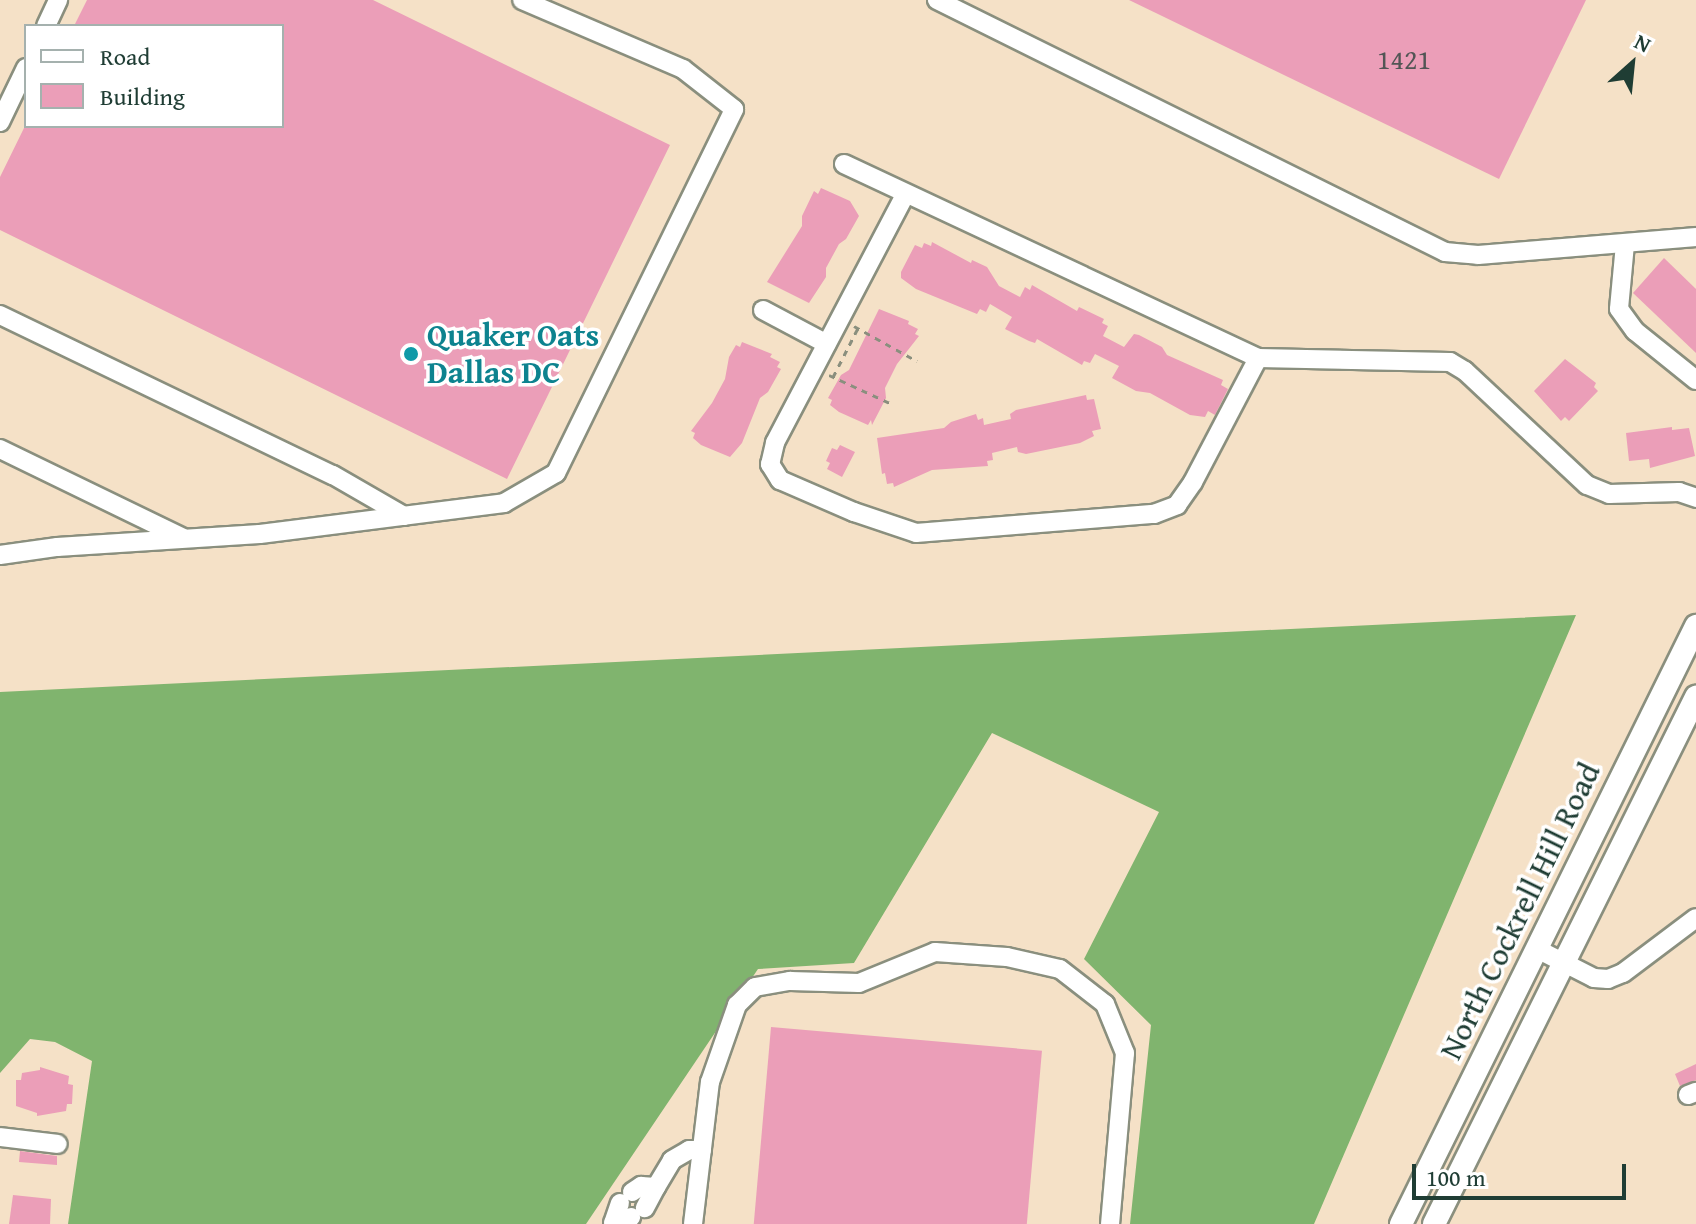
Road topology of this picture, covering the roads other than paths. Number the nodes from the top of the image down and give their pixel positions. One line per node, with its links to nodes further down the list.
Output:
1 (58, 0): 4 (lane)
2 (522, 0): 18 (lane)
3 (937, 0): 10 (lane)
4 (47, 24)
5 (24, 72): 6 (lane)
6 (0, 122)
7 (844, 164): 8 (lane)
8 (905, 195): 13 (lane); 14 (lane)
9 (1696, 237): 10 (lane)
10 (1625, 244): 15 (lane)
11 (763, 310): 13 (lane)
12 (0, 315): 18 (lane)
13 (827, 344): 14 (lane)
14 (1258, 358): 17 (lane)
15 (1696, 380)
16 (0, 449): 19 (lane)
17 (1695, 499)
18 (404, 516): 19 (lane)
19 (185, 539): 20 (lane)
20 (0, 555)
21 (1696, 626): 24 (main road, North Cockrell Hill Road)
22 (1696, 697): 25 (main road, North Cockrell Hill Road)
23 (1696, 918): 25 (lane)
24 (1537, 949): 25 (lane); 32 (main road, North Cockrell Hill Road)
25 (1563, 963): 33 (main road, North Cockrell Hill Road)
26 (0, 1137): 27 (lane)
27 (58, 1144)
28 (702, 1150): 29 (lane); 30 (lane); 31 (lane)
29 (625, 1211)
30 (693, 1224)
31 (1110, 1224)
32 (1401, 1224)
33 (1434, 1224)

